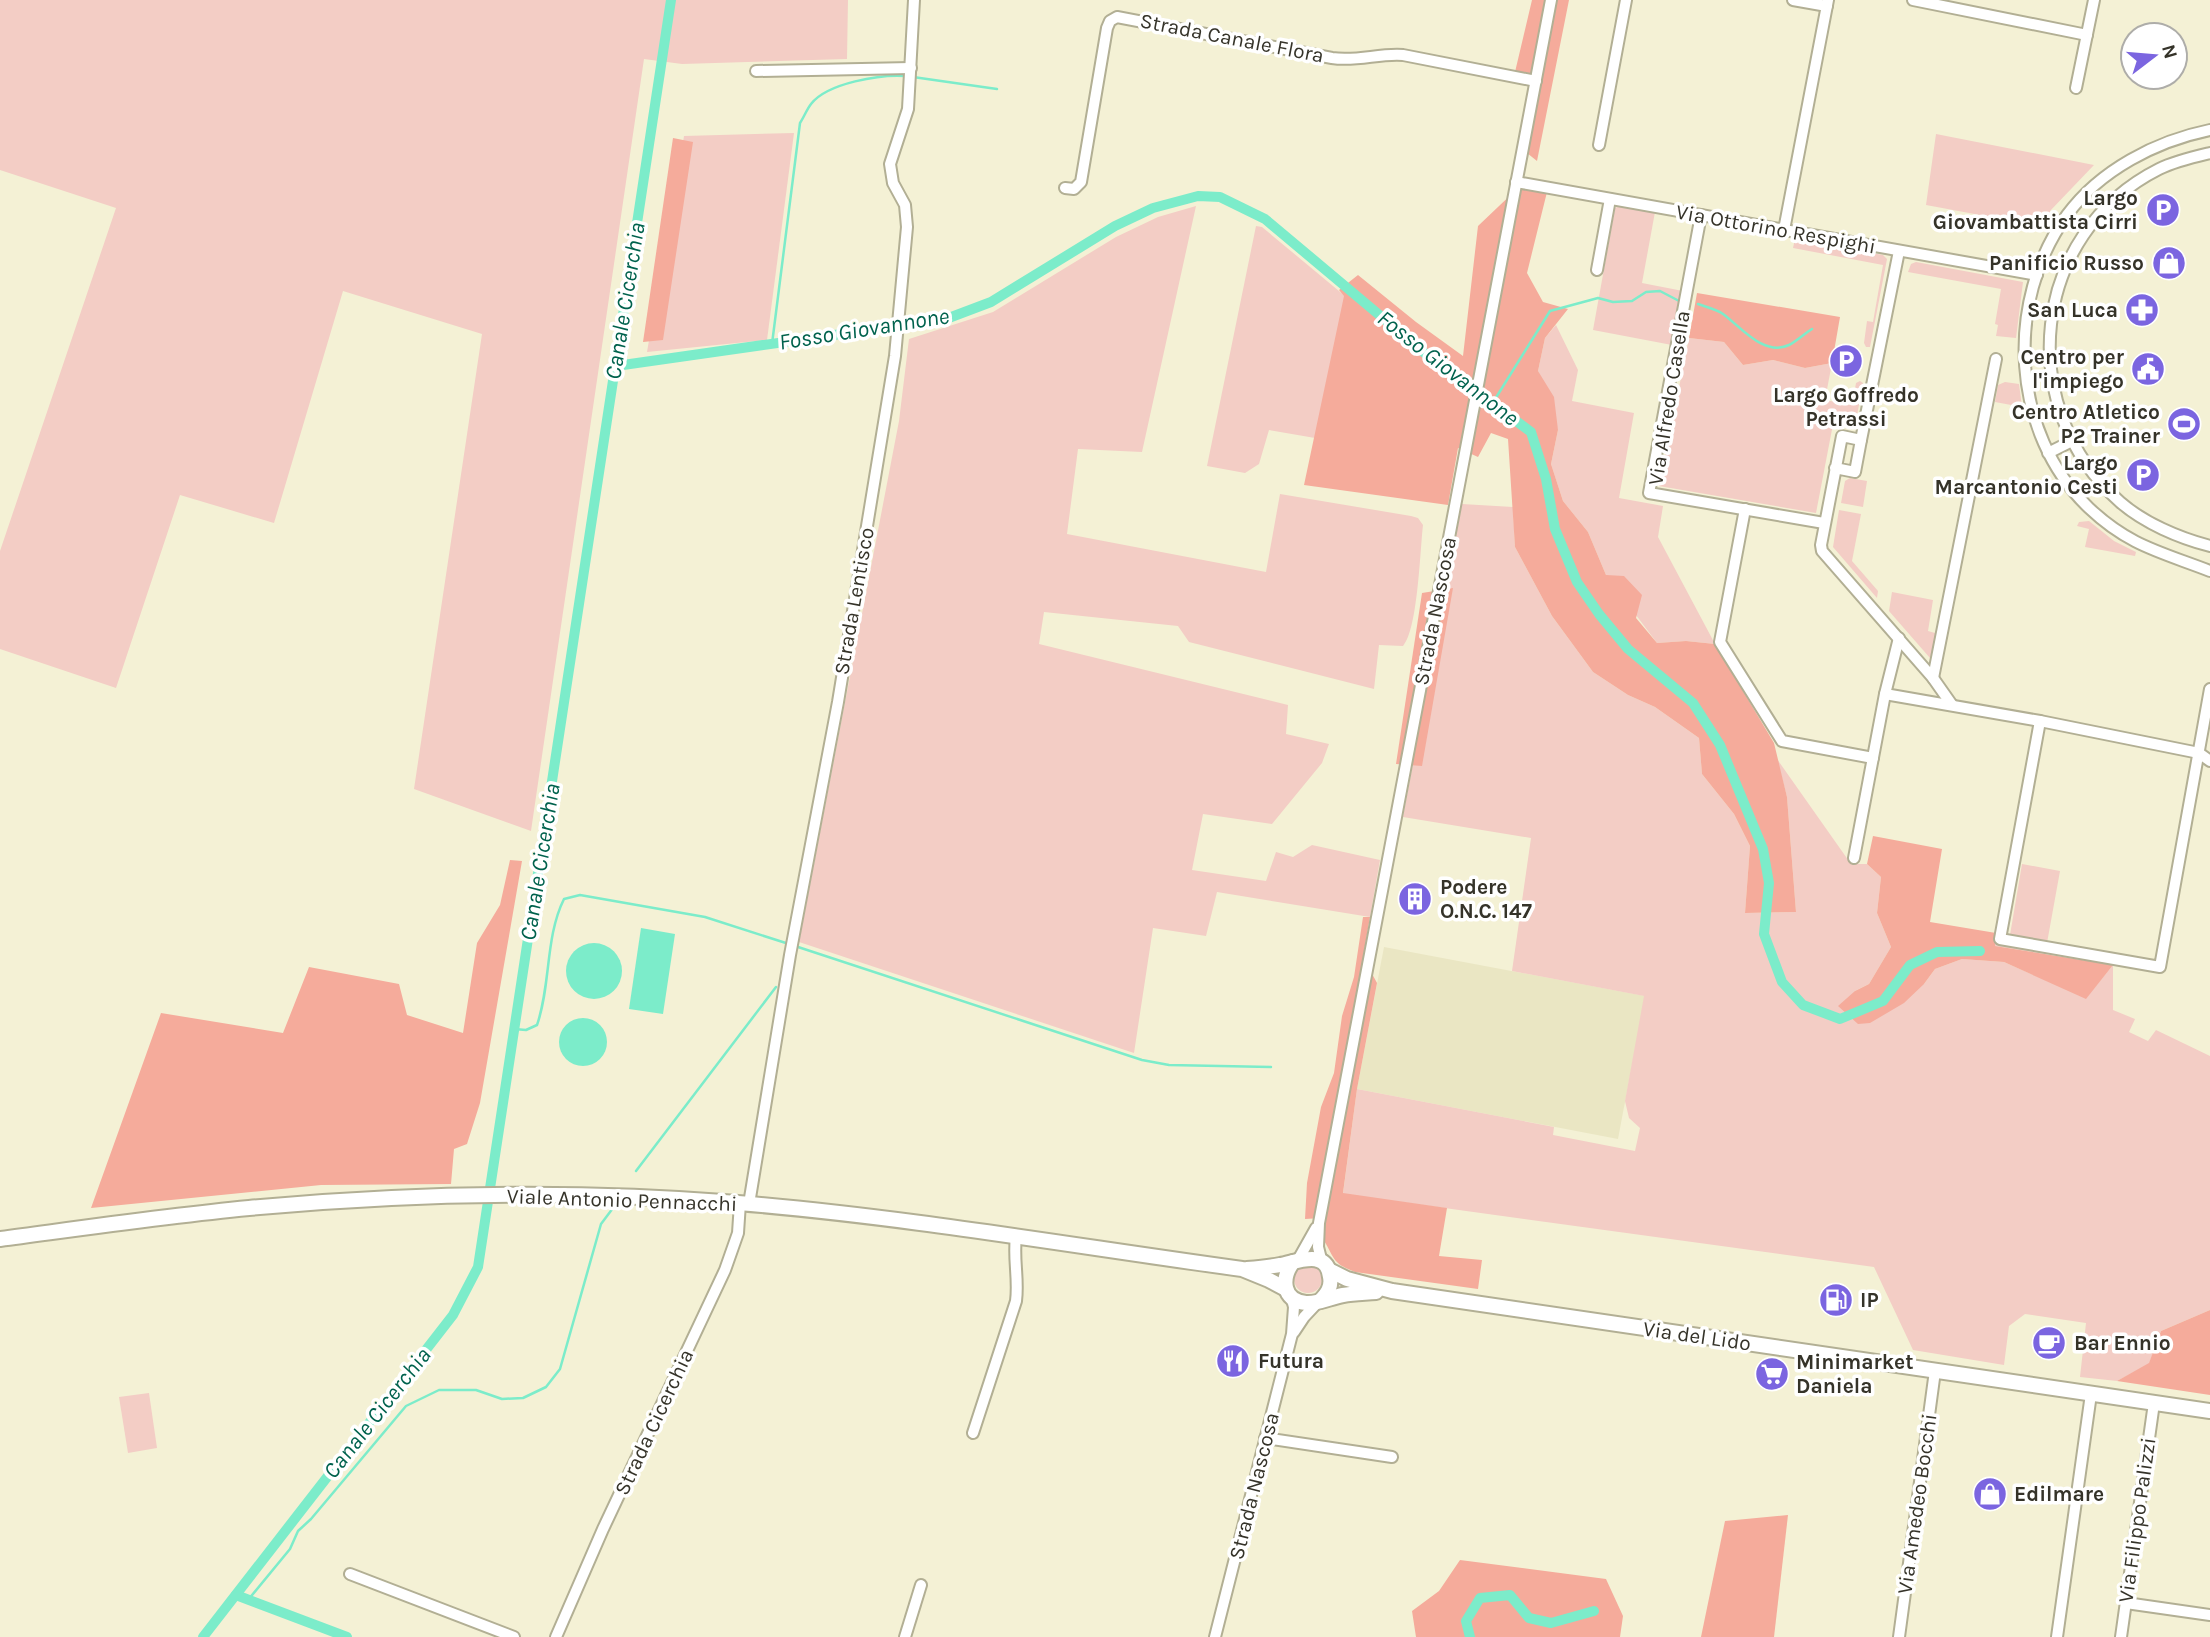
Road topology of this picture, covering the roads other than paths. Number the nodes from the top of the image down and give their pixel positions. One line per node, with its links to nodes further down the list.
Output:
1 (914, 0): 9 (street, Strada Lentisco)
2 (1551, 0): 11 (street, Strada Nascosa)
3 (1626, 0): 14 (street)
4 (1793, 0): 7 (street)
5 (1913, 0): 8 (street)
6 (2094, 0): 8 (street)
7 (1827, 3): 22 (street)
8 (2087, 35): 12 (street)
9 (911, 68): 10 (street); 45 (street, Strada Lentisco)
10 (756, 71)
11 (1536, 81): 18 (street, Strada Nascosa); 19 (street, Strada Canale Flora)
12 (2077, 88)
13 (2210, 130): 15 (street)
14 (1599, 145)
15 (2149, 151): 17 (street); 25 (street)
16 (2210, 153): 17 (street)
17 (2160, 169): 28 (street)
18 (1516, 182): 20 (street, Via Ottorino Respighi); 46 (street, Strada Nascosa)
19 (1065, 188)
20 (1610, 199): 21 (street, Via Ottorino Respighi); 24 (street)
21 (1701, 215): 22 (street, Via Ottorino Respighi); 31 (street, Via Alfredo Casella)
22 (1784, 230): 23 (street, Via Ottorino Respighi)
23 (1899, 251): 25 (street, Via Ottorino Respighi); 27 (street)
24 (1597, 270)
25 (2037, 275): 29 (street)
26 (1996, 359): 36 (street)
27 (1861, 440): 30 (street); 30 (street)
28 (2072, 441): 29 (street); 33 (street)
29 (2048, 453): 34 (street)
30 (1835, 468): 32 (street)
31 (1745, 509): 32 (street, Via Alfredo Casella); 42 (street)
32 (1824, 523): 35 (street)
33 (2210, 547)
34 (2210, 571)
35 (1899, 638): 36 (street); 38 (street)
36 (1933, 678): 39 (street)
37 (2210, 689): 41 (street)
38 (1885, 694): 39 (street); 42 (street)
39 (1952, 705): 40 (street)
40 (2040, 721): 41 (street); 41 (street)
41 (2199, 753): 43 (street)
42 (1873, 758): 44 (street)
43 (2210, 761)
44 (1854, 858)
45 (744, 1204): 47 (main road, Viale Antonio Pennacchi); 48 (main road, Viale Antonio Pennacchi); 68 (street, Strada Cicerchia)
46 (1319, 1223): 49 (street, Strada Nascosa); 50 (street, Strada Nascosa)
47 (1016, 1237): 51 (main road, Viale Antonio Pennacchi); 60 (street)
48 (0, 1240)
49 (1296, 1261): 50 (main road); 51 (main road, Viale Antonio Pennacchi); 52 (main road)
50 (1326, 1267): 53 (main road, Via del Lido); 54 (main road)
51 (1242, 1269): 52 (main road, Viale Antonio Pennacchi)
52 (1289, 1292): 54 (main road); 55 (street, Strada Nascosa)
53 (1392, 1292): 54 (main road, Via del Lido); 56 (main road, Via del Lido)
54 (1320, 1301): 55 (street, Strada Nascosa)
55 (1292, 1334): 61 (street, Strada Nascosa)
56 (1935, 1371): 57 (main road, Via del Lido); 71 (street, Via Amedeo Bocchi)
57 (2091, 1394): 58 (main road, Via del Lido); 72 (street)
58 (2154, 1403): 59 (main road, Via del Lido); 65 (street, Via Filippo Palizzi)
59 (2210, 1411)
60 (973, 1433)
61 (1265, 1438): 62 (street); 70 (street, Strada Nascosa)
62 (1392, 1457)
63 (349, 1574): 67 (street)
64 (921, 1585): 69 (street)
65 (2126, 1603): 66 (street); 73 (street, Via Filippo Palizzi)
66 (2210, 1615)
67 (514, 1637)
68 (556, 1637)
69 (905, 1637)
70 (1215, 1637)
71 (1899, 1637)
72 (2057, 1637)
73 (2121, 1637)

